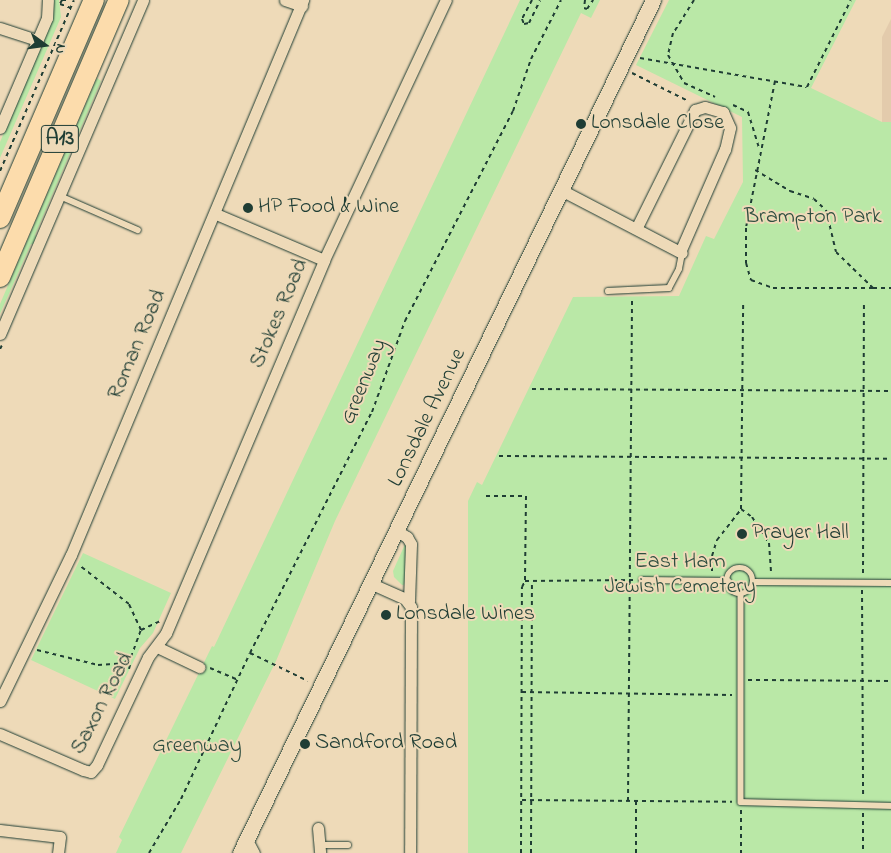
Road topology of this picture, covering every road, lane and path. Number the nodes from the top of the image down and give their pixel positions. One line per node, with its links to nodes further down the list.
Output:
1 (48, 0): 21 (street)
2 (62, 0): 3 (path, bridge); 19 (path)
3 (68, 0)
4 (74, 0): 19 (path)
5 (94, 0): 32 (highway, A13)
6 (119, 0): 37 (highway, A13)
7 (143, 0): 30 (street)
8 (285, 0): 18 (street)
9 (446, 0): 36 (street, Stokes Road)
10 (532, 0): 11 (path)
11 (540, 0)
12 (561, 0): 72 (path, Greenway)
13 (585, 0): 14 (path)
14 (594, 0)
15 (653, 0): 22 (street, Lonsdale Avenue)
16 (694, 0): 23 (path)
17 (850, 0): 24 (path)
18 (302, 3): 31 (street, Roman Road)
19 (71, 8): 28 (path)
20 (0, 28): 21 (street)
21 (38, 40): 26 (street)
22 (624, 61): 23 (path); 25 (path); 29 (street, Lonsdale Avenue)
23 (674, 63): 24 (path)
24 (775, 81): 27 (path)
25 (700, 108): 33 (street); 35 (street)
26 (0, 128)
27 (755, 170): 38 (path); 38 (path)
28 (0, 171)
29 (561, 190): 33 (street); 54 (street, Lonsdale Avenue)
30 (60, 196): 34 (lane); 43 (street)
31 (216, 214): 36 (street); 84 (street, Roman Road)
32 (0, 218)
33 (637, 227): 35 (street)
34 (138, 230)
35 (681, 253): 40 (lane)
36 (324, 260): 70 (street, Stokes Road)
37 (0, 278)
38 (873, 288): 39 (path)
39 (891, 288)
40 (608, 290)
41 (632, 301): 45 (path)
42 (744, 302): 46 (path)
43 (0, 334)
44 (532, 389): 45 (path)
45 (630, 389): 46 (path); 49 (path)
46 (743, 391): 47 (path); 50 (path)
47 (891, 392)
48 (499, 456): 49 (path)
49 (630, 457): 50 (path); 56 (path)
50 (742, 459): 51 (path); 53 (path)
51 (891, 459)
52 (486, 496): 58 (path)
53 (741, 508): 60 (path); 63 (path)
54 (398, 531): 65 (street, Lonsdale Avenue); 67 (street)
55 (78, 558): 69 (path)
56 (629, 580): 57 (path); 59 (path); 82 (path)
57 (642, 580): 60 (lane)
58 (525, 581): 59 (path); 80 (path)
59 (532, 581): 81 (path)
60 (712, 581): 61 (lane)
61 (728, 581): 62 (lane); 66 (lane)
62 (753, 582): 63 (lane); 66 (lane)
63 (771, 582): 64 (lane)
64 (891, 583)
65 (372, 584): 67 (street); 79 (street, Lonsdale Avenue)
66 (741, 594): 77 (lane)
67 (409, 601): 99 (street)
68 (161, 621): 69 (path)
69 (141, 630): 73 (path)
70 (157, 647): 74 (street); 85 (street, Saxon Road)
71 (34, 649): 73 (path)
72 (250, 653): 76 (path, Greenway); 79 (path)
73 (124, 663): 75 (path)
74 (201, 666): 76 (path)
75 (131, 674)
76 (238, 680): 98 (path, Greenway)
77 (741, 680): 78 (path); 83 (lane)
78 (891, 681)
79 (321, 687): 95 (street, Lonsdale Avenue)
80 (522, 692): 81 (path); 86 (path)
81 (532, 692): 82 (path); 87 (path)
82 (629, 694): 83 (path); 88 (path)
83 (741, 696): 90 (lane)
84 (0, 701)
85 (0, 734)
86 (522, 800): 87 (path); 100 (path)
87 (531, 800): 88 (path); 101 (path)
88 (628, 801): 89 (path)
89 (636, 801): 90 (path); 102 (path)
90 (741, 802): 91 (lane); 103 (path)
91 (891, 806)
92 (318, 828): 96 (street)
93 (0, 830): 97 (street)
94 (348, 845): 96 (lane)
95 (247, 849)
96 (319, 849)
97 (58, 853)
98 (149, 853)
99 (410, 853)
100 (522, 853)
101 (531, 853)
102 (636, 853)
103 (741, 853)

